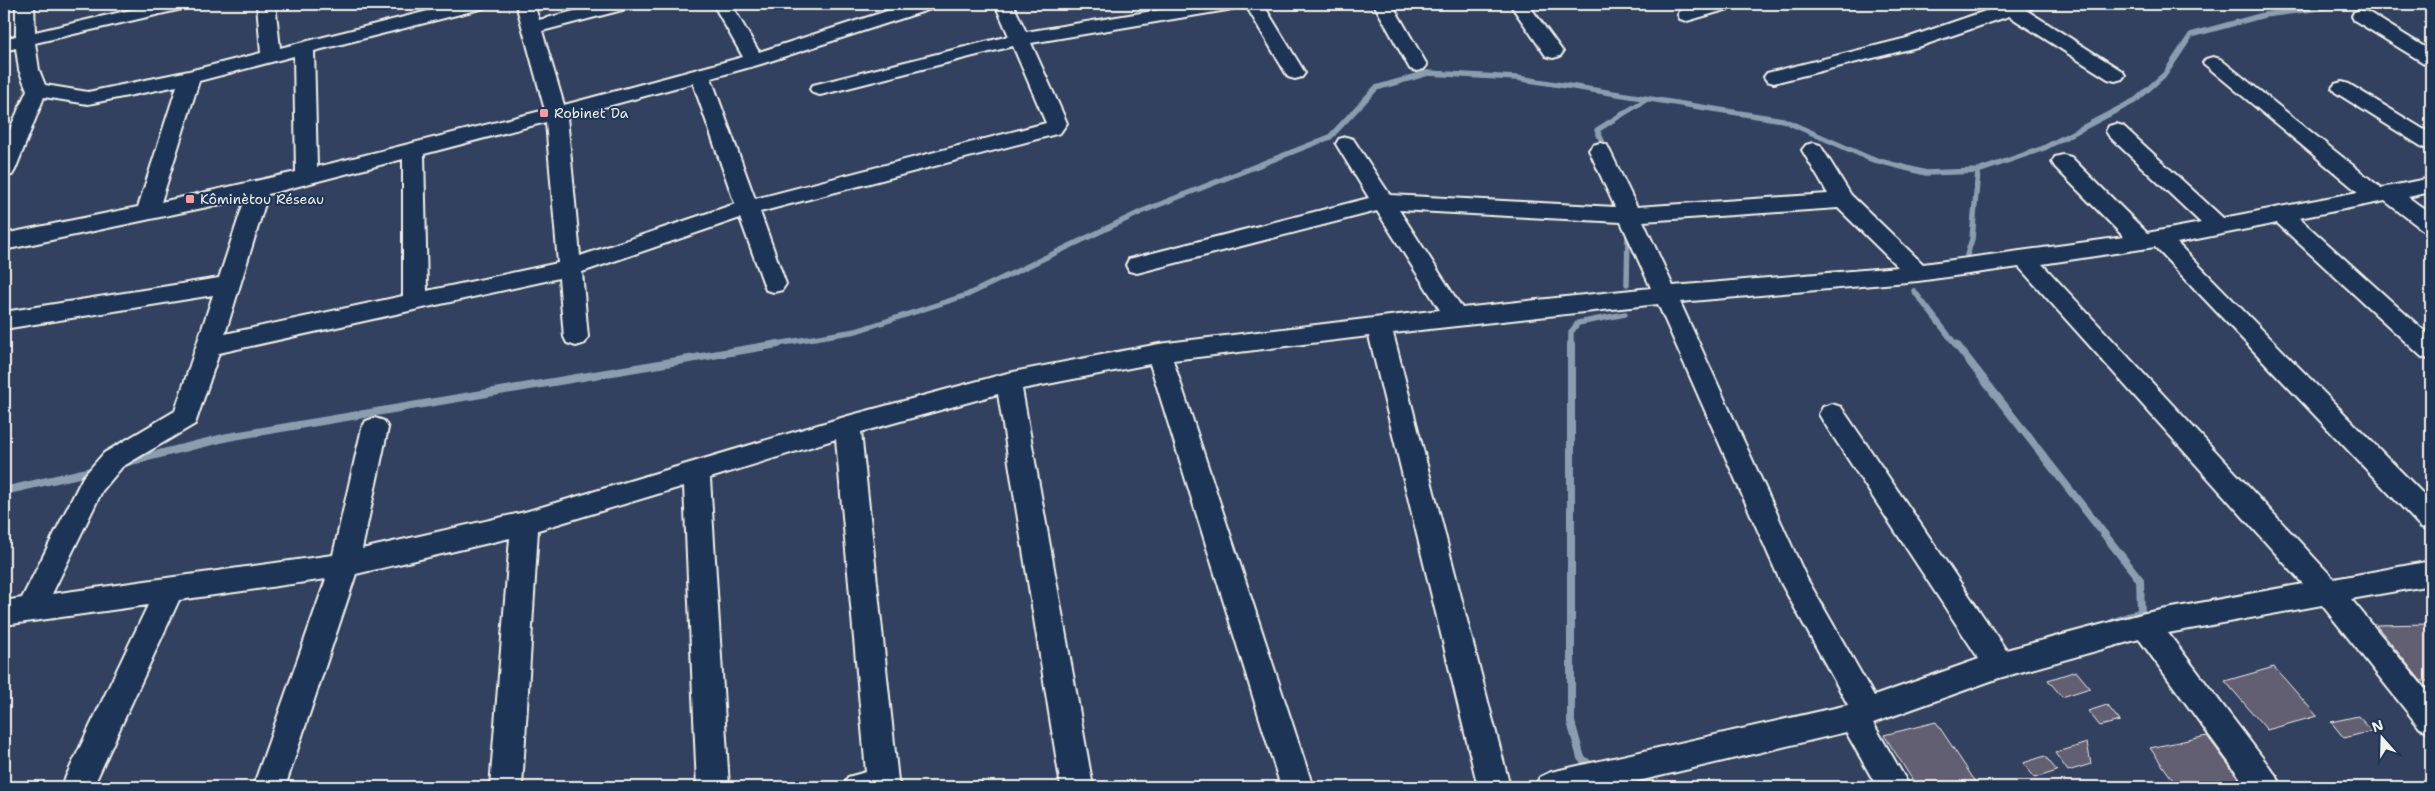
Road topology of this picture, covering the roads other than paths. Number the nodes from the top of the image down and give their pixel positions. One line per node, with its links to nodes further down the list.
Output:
1 (26, 4): 20 (street)
2 (179, 4): 20 (street)
3 (266, 4): 24 (street)
4 (476, 4): 22 (street)
5 (525, 4): 18 (street)
6 (624, 4): 18 (street)
7 (722, 4): 26 (street)
8 (927, 4): 26 (street)
9 (1004, 4): 19 (street)
10 (1227, 4): 19 (street)
11 (1254, 4): 29 (street)
12 (1384, 4): 28 (street)
13 (1519, 4): 23 (street)
14 (1725, 4): 16 (street)
15 (2014, 5): 31 (street); 33 (street)
16 (1687, 15)
17 (2361, 16): 25 (street)
18 (532, 28): 37 (street)
19 (1018, 39): 35 (street); 54 (street)
20 (26, 40): 21 (street); 36 (street)
21 (4, 44)
22 (304, 48): 24 (street); 48 (street)
23 (1553, 52)
24 (271, 56): 32 (street)
25 (2431, 58)
26 (754, 60): 30 (street)
27 (2213, 64): 51 (street)
28 (1417, 65)
29 (1295, 73)
30 (700, 75): 37 (street); 54 (street)
31 (2115, 75)
32 (190, 76): 36 (street); 55 (street)
33 (1774, 77)
34 (2342, 88): 41 (street)
35 (820, 89)
36 (37, 90): 38 (street)
37 (556, 113): 43 (street); 64 (street)
38 (24, 115): 39 (street); 47 (street)
39 (4, 118)
40 (2116, 131): 59 (street)
41 (2431, 143)
42 (1346, 144): 53 (street)
43 (413, 150): 48 (street); 69 (street)
44 (1600, 150): 56 (street)
45 (1813, 150): 52 (street)
46 (2063, 162): 60 (street)
47 (4, 170)
48 (307, 177): 50 (street)
49 (2431, 185): 51 (street)
50 (259, 189): 55 (street); 67 (street)
51 (2383, 194): 57 (street); 58 (street)
52 (1843, 200): 56 (street); 65 (street)
53 (1383, 202): 56 (street); 63 (street); 70 (street)
54 (747, 208): 64 (street); 66 (street)
55 (147, 212): 61 (street)
56 (1629, 214): 68 (street)
57 (2281, 214): 59 (street); 75 (street)
58 (2431, 225)
59 (2219, 227): 60 (street)
60 (2150, 240): 62 (street); 82 (street)
61 (4, 242)
62 (2024, 258): 65 (street); 87 (street)
63 (1137, 265)
64 (570, 268): 69 (street); 73 (street)
65 (1918, 273): 68 (street)
66 (774, 284)
67 (228, 285): 71 (street); 74 (street)
68 (1665, 295): 70 (street); 92 (street)
69 (415, 302): 74 (street)
70 (1456, 317): 72 (street)
71 (4, 320)
72 (1379, 326): 76 (street); 102 (street)
73 (576, 337)
74 (209, 346): 88 (street)
75 (2431, 351)
76 (1159, 354): 77 (street); 101 (street)
77 (1008, 382): 79 (street); 100 (street)
78 (1832, 414): 91 (street)
79 (848, 426): 81 (street); 99 (street)
80 (375, 428): 84 (street)
81 (696, 471): 83 (street); 97 (street)
82 (2431, 519)
83 (524, 523): 84 (street); 96 (street)
84 (345, 565): 86 (street); 95 (street)
85 (2431, 573): 87 (street)
86 (170, 589): 88 (street); 94 (street)
87 (2328, 592): 90 (street); 93 (street)
88 (31, 609): 89 (street)
89 (4, 613)
90 (2145, 626): 91 (street); 105 (street)
91 (1999, 665): 92 (street)
92 (1860, 714): 103 (street); 104 (street)
93 (2431, 718)
94 (77, 787)
95 (269, 787)
96 (506, 787)
97 (713, 787)
98 (859, 787): 99 (street)
99 (884, 787)
100 (1077, 787)
101 (1297, 787)
102 (1494, 787)
103 (1551, 787)
104 (1894, 787)
105 (2266, 787)

